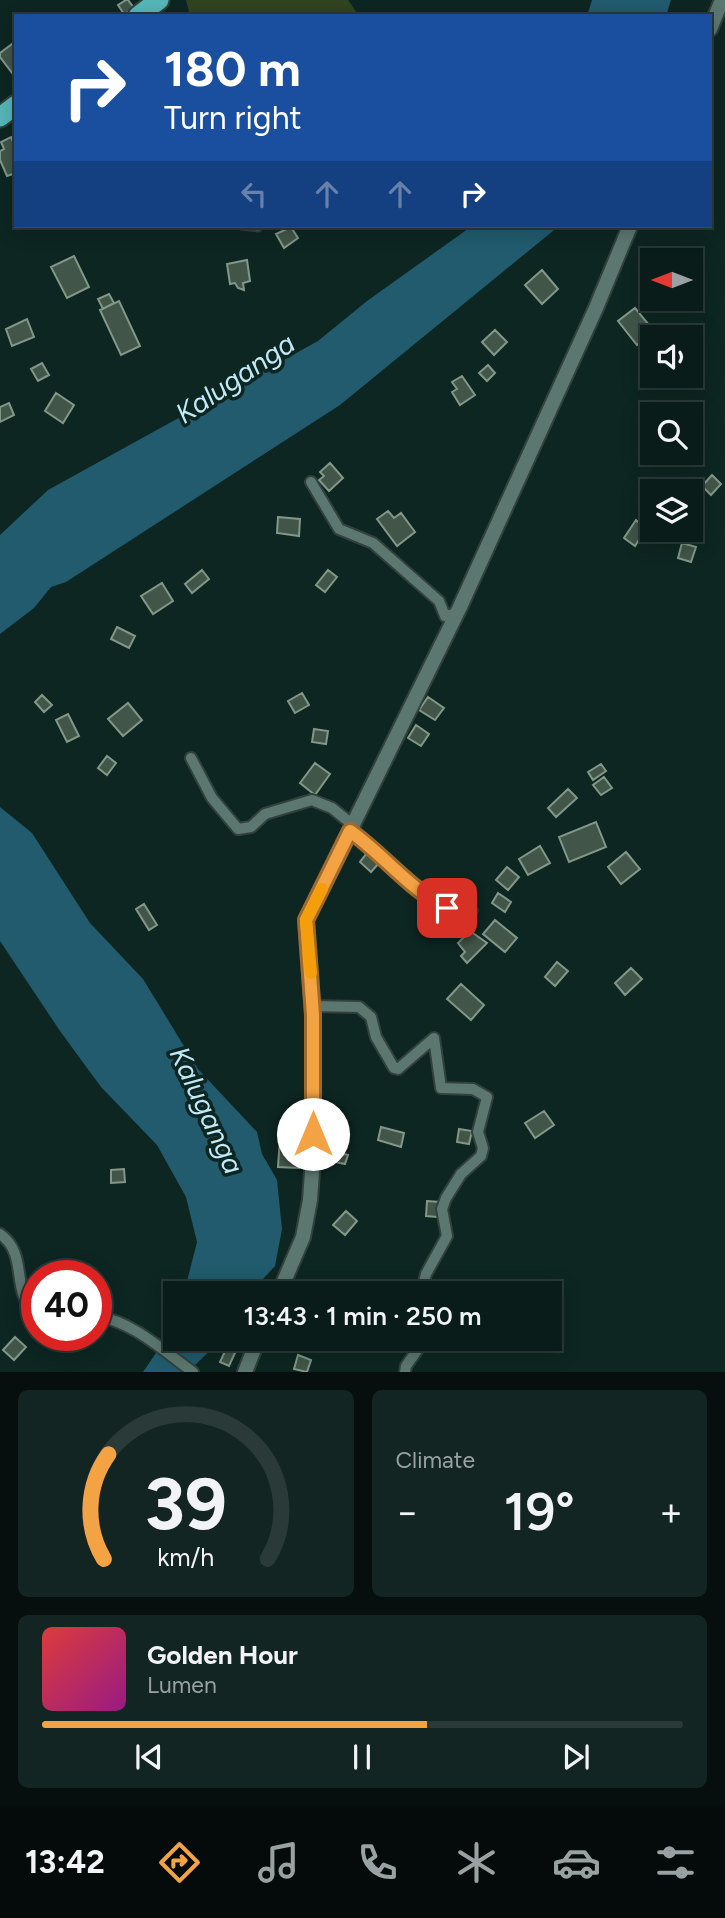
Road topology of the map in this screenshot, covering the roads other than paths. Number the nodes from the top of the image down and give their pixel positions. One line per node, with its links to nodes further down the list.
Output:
1 (159, 0): 3 (highway)
2 (722, 0): 4 (street)
3 (141, 14)
4 (712, 24)
5 (629, 228): 7 (street)
6 (311, 482): 7 (street)
7 (457, 613): 9 (street)
8 (191, 758): 9 (street)
9 (352, 828): 10 (street); 11 (street)
10 (472, 911)
11 (312, 1006): 13 (street); 14 (street)
12 (0, 1234): 15 (street)
13 (284, 1281)
14 (424, 1281)
15 (21, 1287)
16 (112, 1319): 19 (street)
17 (253, 1351): 20 (street)
18 (417, 1351): 21 (street)
19 (193, 1372)
20 (244, 1372)
21 (405, 1372)

